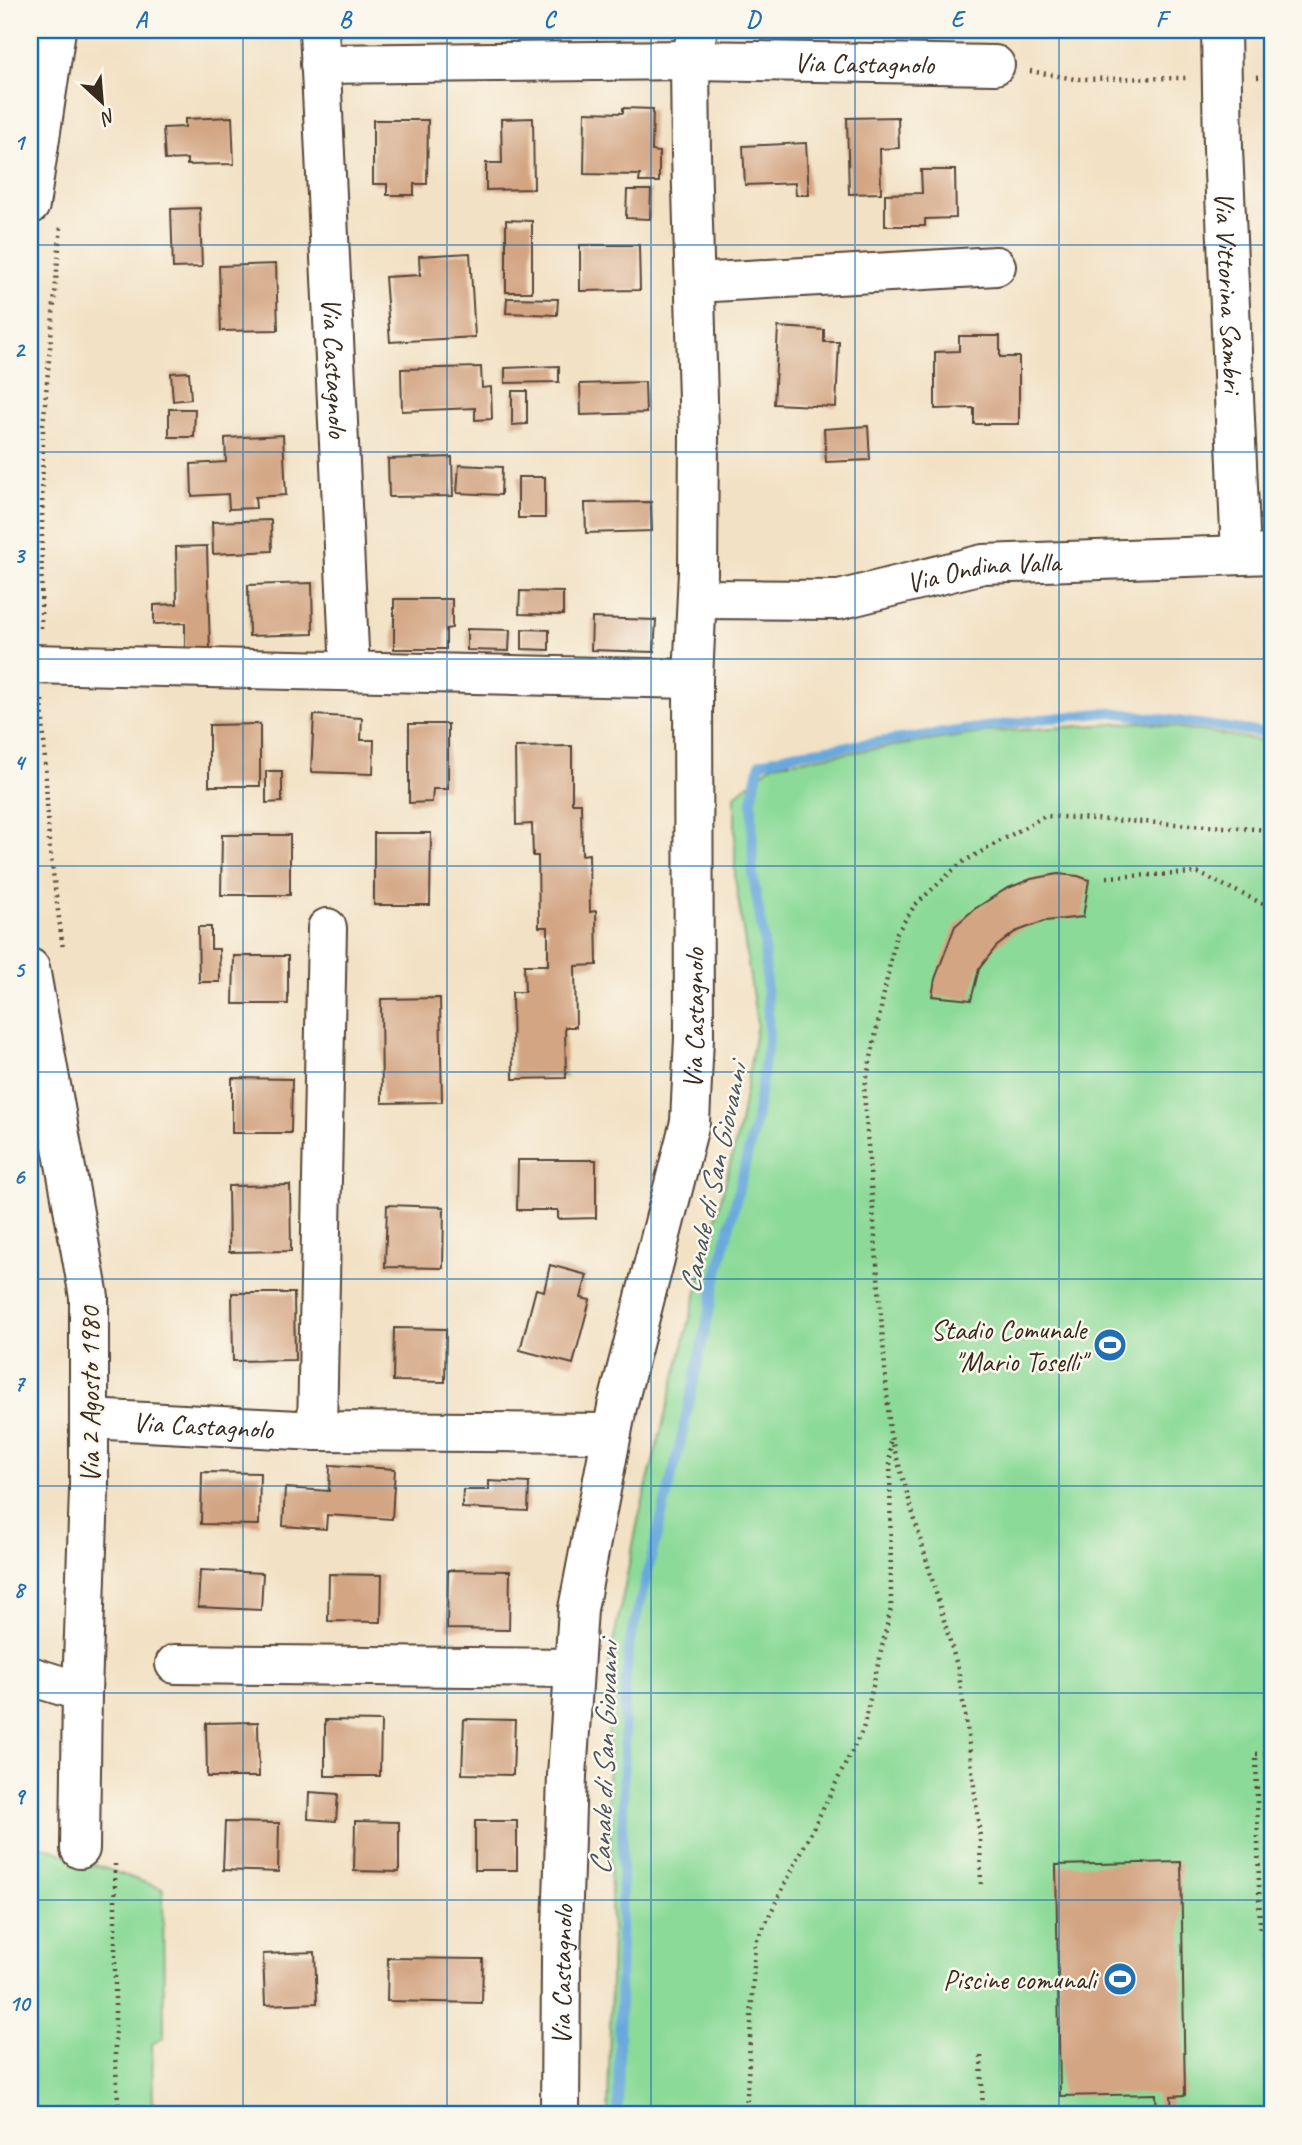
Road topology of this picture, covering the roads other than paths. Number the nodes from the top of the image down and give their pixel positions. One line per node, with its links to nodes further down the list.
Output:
1 (56, 30): 6 (street)
2 (1222, 30): 9 (street, Via Vittorina Sambri)
3 (694, 45): 4 (street, Via Castagnolo); 5 (street, Via Castagnolo); 8 (street, Via Castagnolo)
4 (319, 47): 12 (street, Via Castagnolo)
5 (995, 65)
6 (30, 205)
7 (996, 266): 8 (street)
8 (695, 283): 10 (street, Via Castagnolo)
9 (1257, 554): 10 (street, Via Ondina Valla)
10 (697, 599): 13 (street, Via Castagnolo)
11 (30, 664): 12 (street)
12 (350, 670): 13 (street)
13 (693, 679): 19 (street, Via Castagnolo)
14 (327, 928): 18 (street)
15 (30, 968): 16 (street, Via 2 Agosto 1980)
16 (42, 1099): 17 (street, Via 2 Agosto 1980)
17 (89, 1419): 18 (street, Via Castagnolo); 23 (street, Via 2 Agosto 1980)
18 (317, 1431): 19 (street, Via Castagnolo)
19 (612, 1433): 21 (street, Via Castagnolo)
20 (175, 1664): 21 (street)
21 (575, 1668): 25 (street, Via Castagnolo)
22 (30, 1676): 23 (street)
23 (82, 1692): 24 (street, Via 2 Agosto 1980)
24 (80, 1849)
25 (561, 2115)

